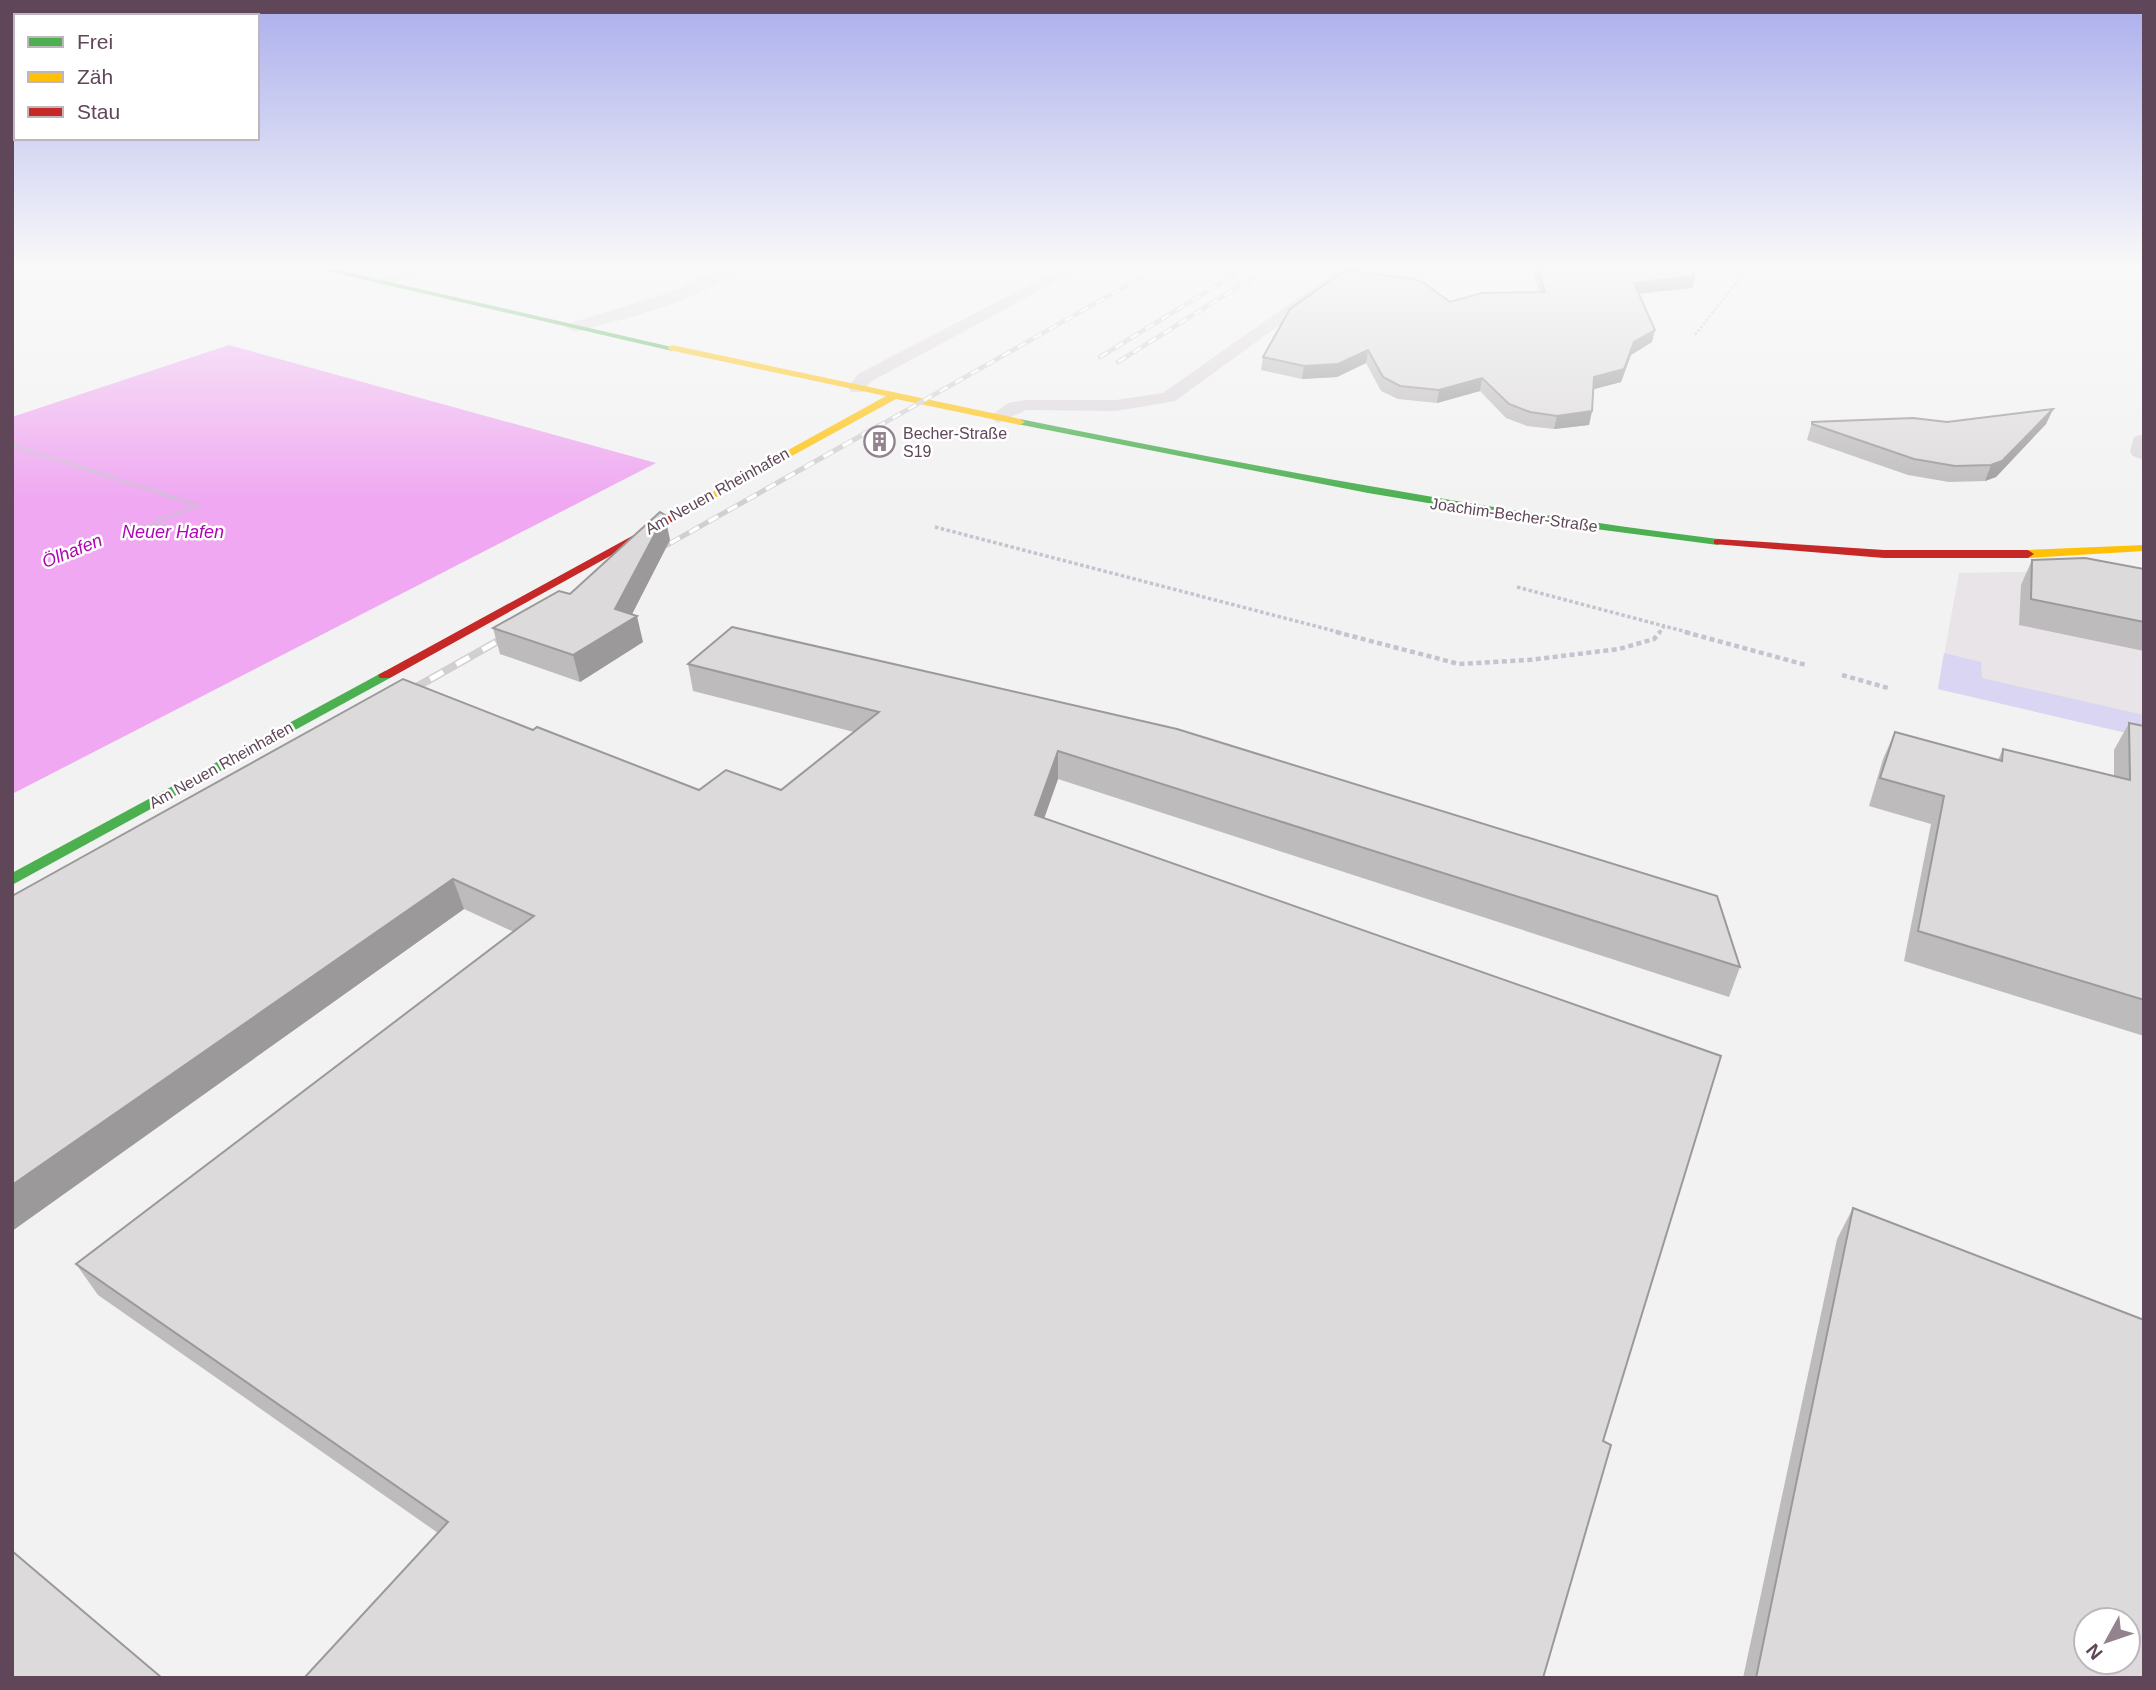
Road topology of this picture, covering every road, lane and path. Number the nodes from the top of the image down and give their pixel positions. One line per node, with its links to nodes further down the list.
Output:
1 (652, 344): 4 (street)
2 (928, 344): 4 (lane)
3 (1244, 344): 6 (lane)
4 (857, 388): 5 (street)
5 (894, 396): 6 (street, Joachim-Becher-Straße); 18 (street, Am Neuen Rheinhafen)
6 (998, 417): 12 (street, Joachim-Becher-Straße)
7 (2144, 440): 9 (lane)
8 (12, 445): 11 (path)
9 (2144, 454)
10 (935, 527): 14 (path)
11 (126, 536)
12 (2144, 548)
13 (1517, 587): 14 (path)
14 (1664, 626): 15 (path)
15 (1806, 665)
16 (1842, 675): 17 (path)
17 (1888, 688)
18 (12, 880)

